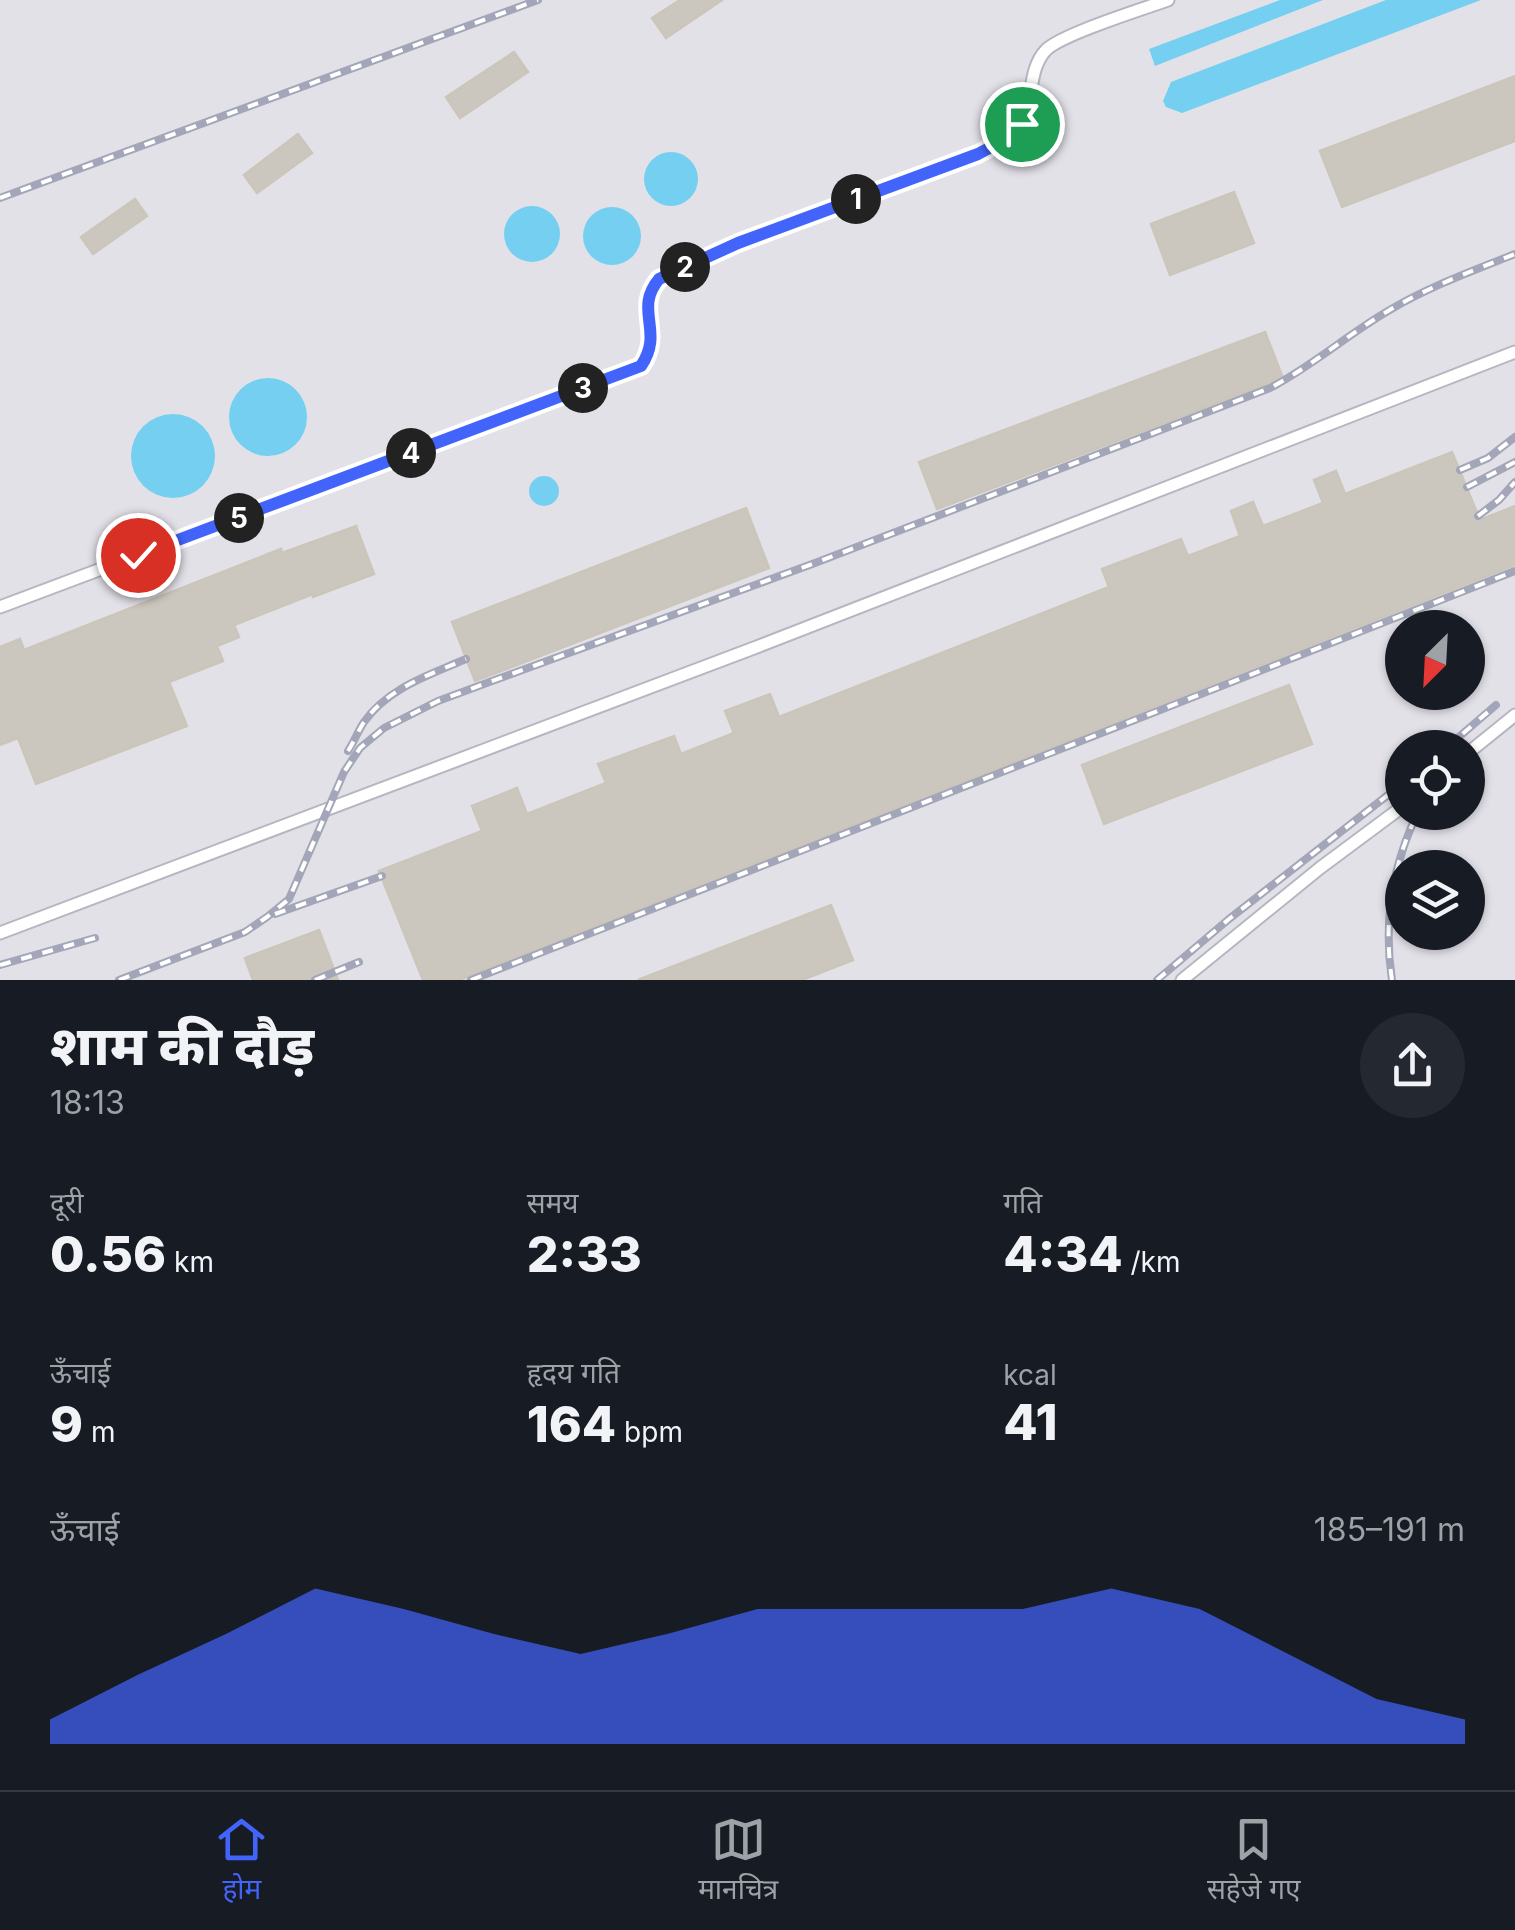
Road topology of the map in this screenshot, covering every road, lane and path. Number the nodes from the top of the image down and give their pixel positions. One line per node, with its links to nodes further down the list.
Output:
1 (1168, 0): 3 (lane)
2 (1515, 352): 7 (lane)
3 (0, 607)
4 (1515, 714): 5 (lane)
5 (1485, 739)
6 (1385, 820): 8 (lane)
7 (0, 933)
8 (1182, 980)

